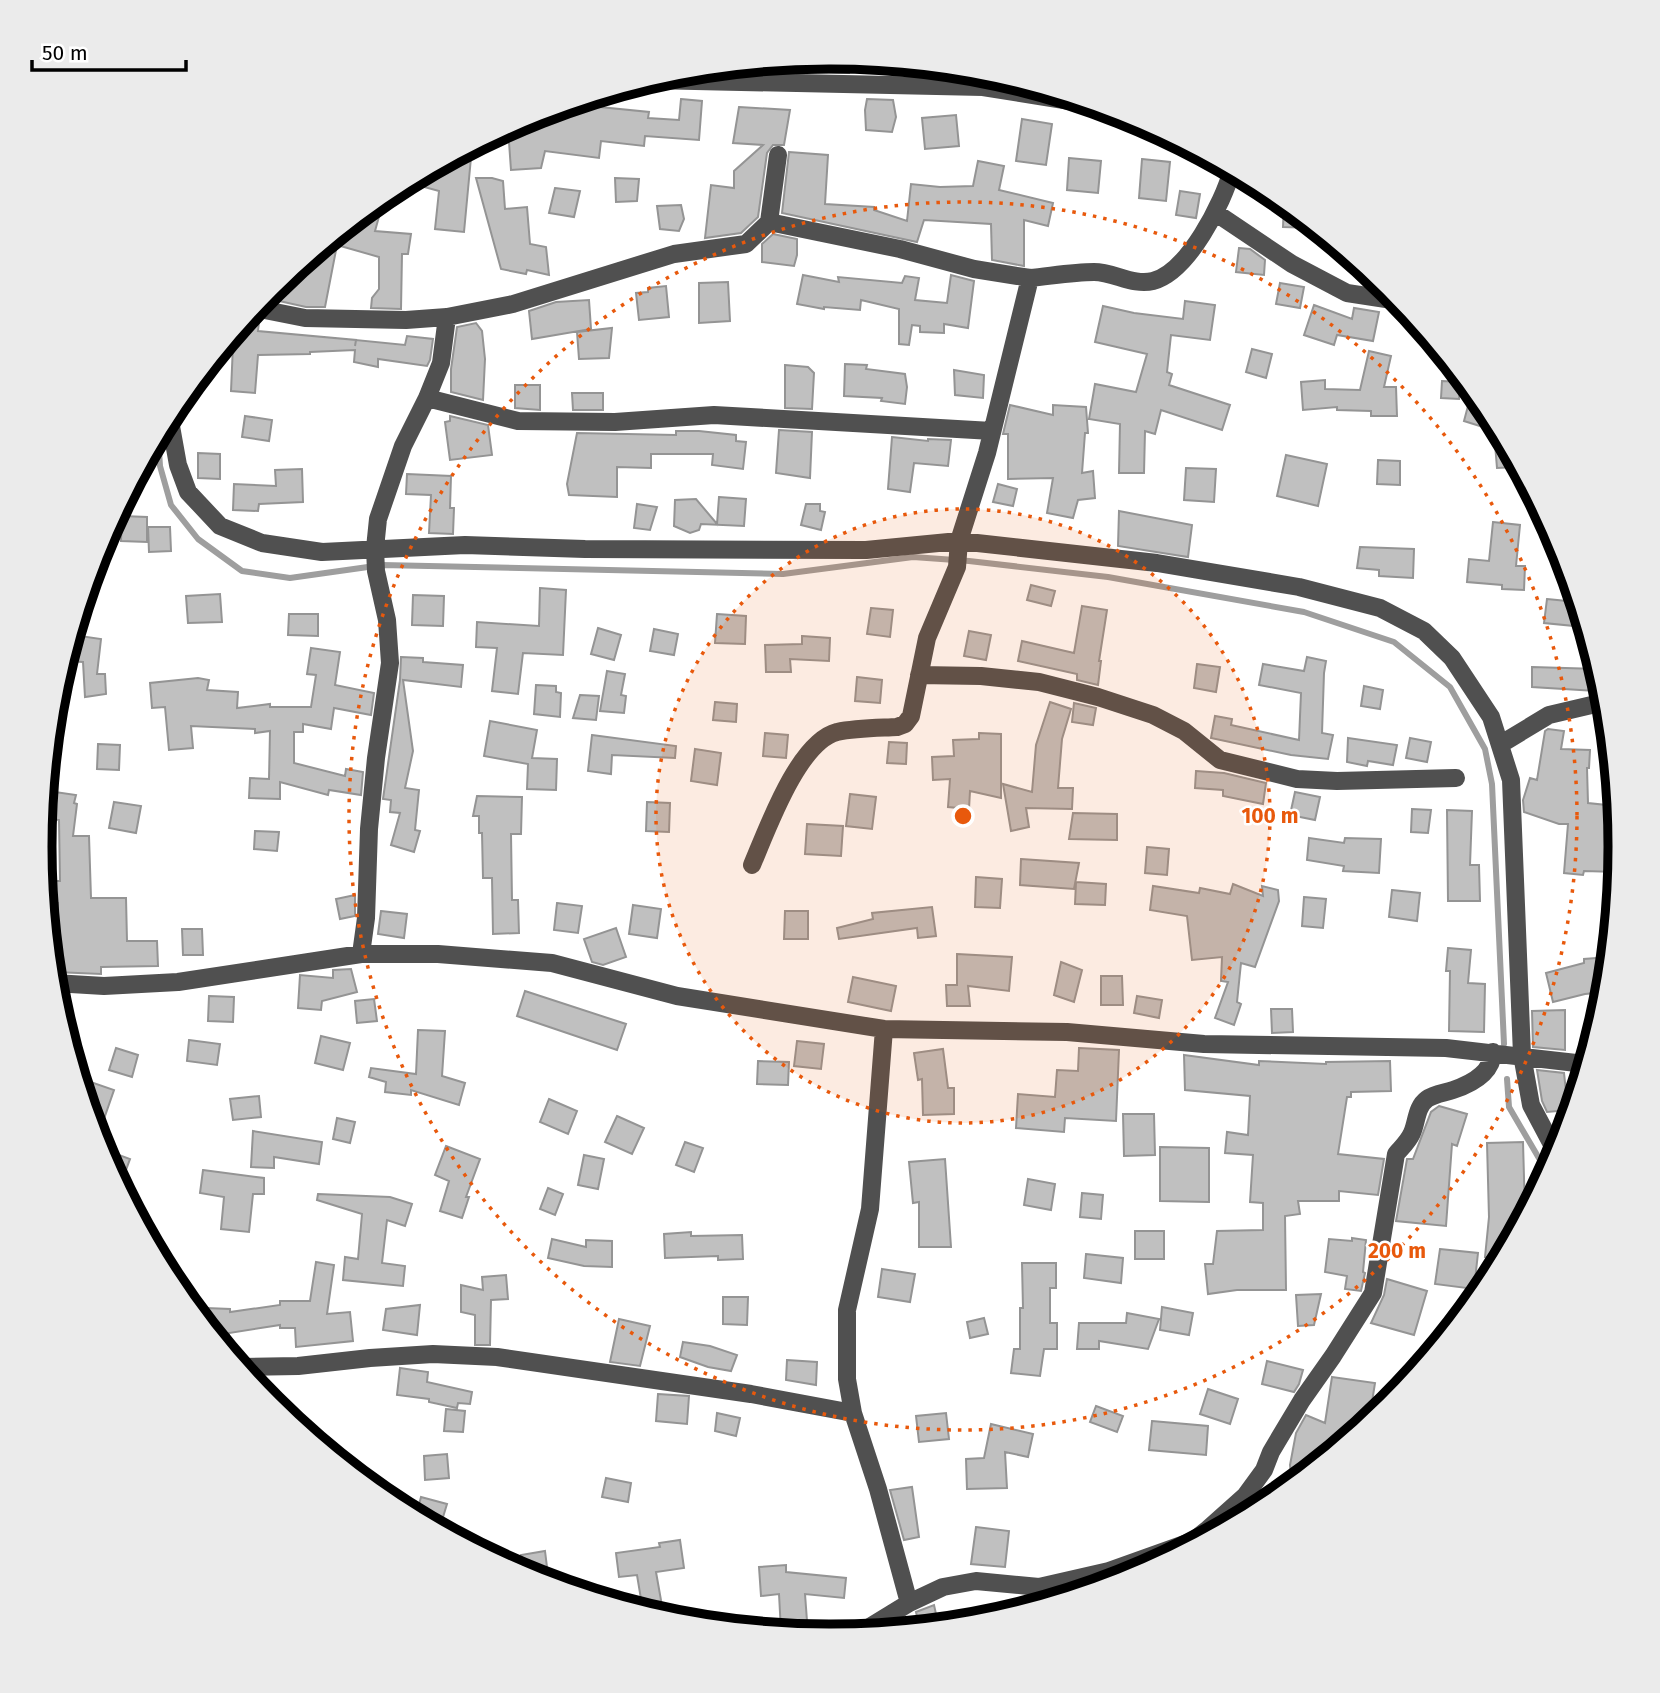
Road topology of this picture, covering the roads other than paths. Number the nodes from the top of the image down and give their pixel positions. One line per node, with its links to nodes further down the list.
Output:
1 (704, 80): 2 (street)
2 (956, 80)
3 (778, 155): 6 (street)
4 (1229, 179): 5 (street)
5 (1216, 213): 7 (street); 8 (street)
6 (769, 222): 7 (street); 10 (street)
7 (1030, 278): 12 (street)
8 (1381, 298)
9 (267, 310): 10 (street)
10 (447, 317): 11 (street)
11 (427, 398): 12 (street); 15 (street)
12 (992, 431): 14 (street)
13 (172, 434): 15 (street)
14 (958, 553): 15 (street); 16 (street); 18 (street)
15 (376, 559): 21 (street)
16 (919, 675): 19 (street); 20 (street)
17 (1594, 704): 18 (street)
18 (1502, 744): 25 (street)
19 (1456, 778)
20 (752, 865)
21 (362, 954): 22 (street); 23 (street)
22 (65, 984)
23 (884, 1029): 24 (street); 29 (street)
24 (1493, 1052): 25 (street); 30 (street)
25 (1522, 1055): 26 (street); 27 (street)
26 (1576, 1063)
27 (1550, 1140)
28 (253, 1367): 29 (street)
29 (853, 1413): 32 (street)
30 (1214, 1522)
31 (1136, 1561): 32 (street)
32 (909, 1603): 33 (street)
33 (878, 1622)

